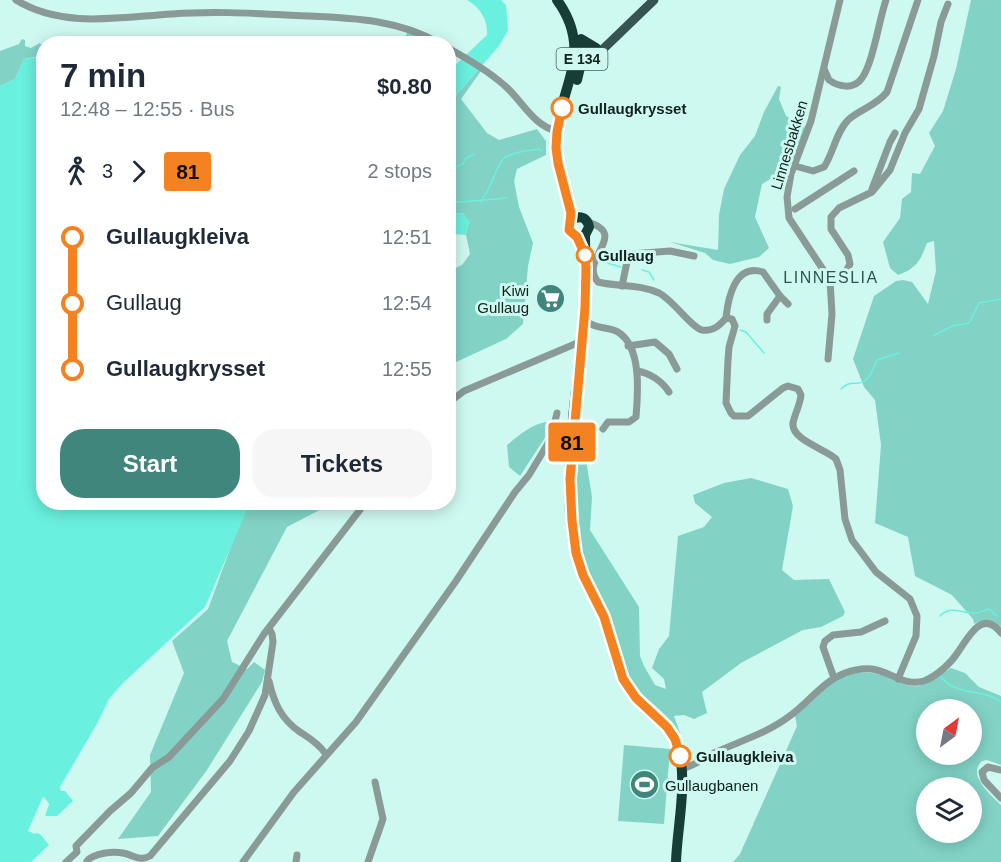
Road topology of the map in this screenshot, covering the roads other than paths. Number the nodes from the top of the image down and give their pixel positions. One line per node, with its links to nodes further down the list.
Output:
1 (16, 0): 8 (street)
2 (559, 0): 9 (highway, E 134); 13 (highway, E 134)
3 (654, 0): 10 (main road)
4 (840, 0): 14 (street, Linnesbakken)
5 (886, 0): 15 (street)
6 (918, 0): 19 (street)
7 (948, 4): 21 (street)
8 (425, 36)
9 (581, 39): 11 (highway, E 134); 13 (highway, E 134)
10 (610, 42): 11 (main road); 13 (main road)
11 (596, 48): 13 (main road)
12 (456, 52): 17 (street)
13 (580, 56): 17 (highway, E 134)
14 (824, 69): 15 (street); 16 (street, Linnesbakken)
15 (831, 82): 16 (street)
16 (819, 92): 19 (street, Linnesbakken)
17 (557, 132): 23 (highway, E 134)
18 (895, 134): 21 (street)
19 (795, 166): 25 (street, Linnesbakken)
20 (854, 171): 22 (street)
21 (872, 192): 25 (street)
22 (795, 209)
23 (582, 227): 26 (street); 32 (highway, E 134)
24 (694, 256): 26 (street)
25 (829, 278): 34 (street, Linnesbakken)
26 (622, 286): 29 (street)
27 (780, 296): 28 (street); 29 (street); 30 (street)
28 (788, 304)
29 (726, 318): 47 (street)
30 (767, 320)
31 (591, 324): 33 (street)
32 (582, 341): 38 (street); 49 (highway, E 134)
33 (628, 346): 35 (street); 36 (street)
34 (828, 359)
35 (677, 369)
36 (637, 371): 37 (street); 40 (street)
37 (669, 392)
38 (456, 397)
39 (557, 413): 56 (street)
40 (603, 429)
41 (360, 510): 43 (street)
42 (885, 621): 45 (street)
43 (268, 628): 46 (street); 55 (street)
44 (1001, 633): 47 (street)
45 (834, 678): 47 (street); 49 (street)
46 (269, 679): 48 (street); 53 (street)
47 (898, 679)
48 (325, 753)
49 (681, 769): 58 (highway, E 134)
50 (1001, 770): 52 (street)
51 (375, 782): 57 (street)
52 (1001, 798)
53 (145, 860): 54 (street)
54 (87, 861)
55 (66, 862)
56 (243, 862)
57 (368, 862)
58 (676, 862)

